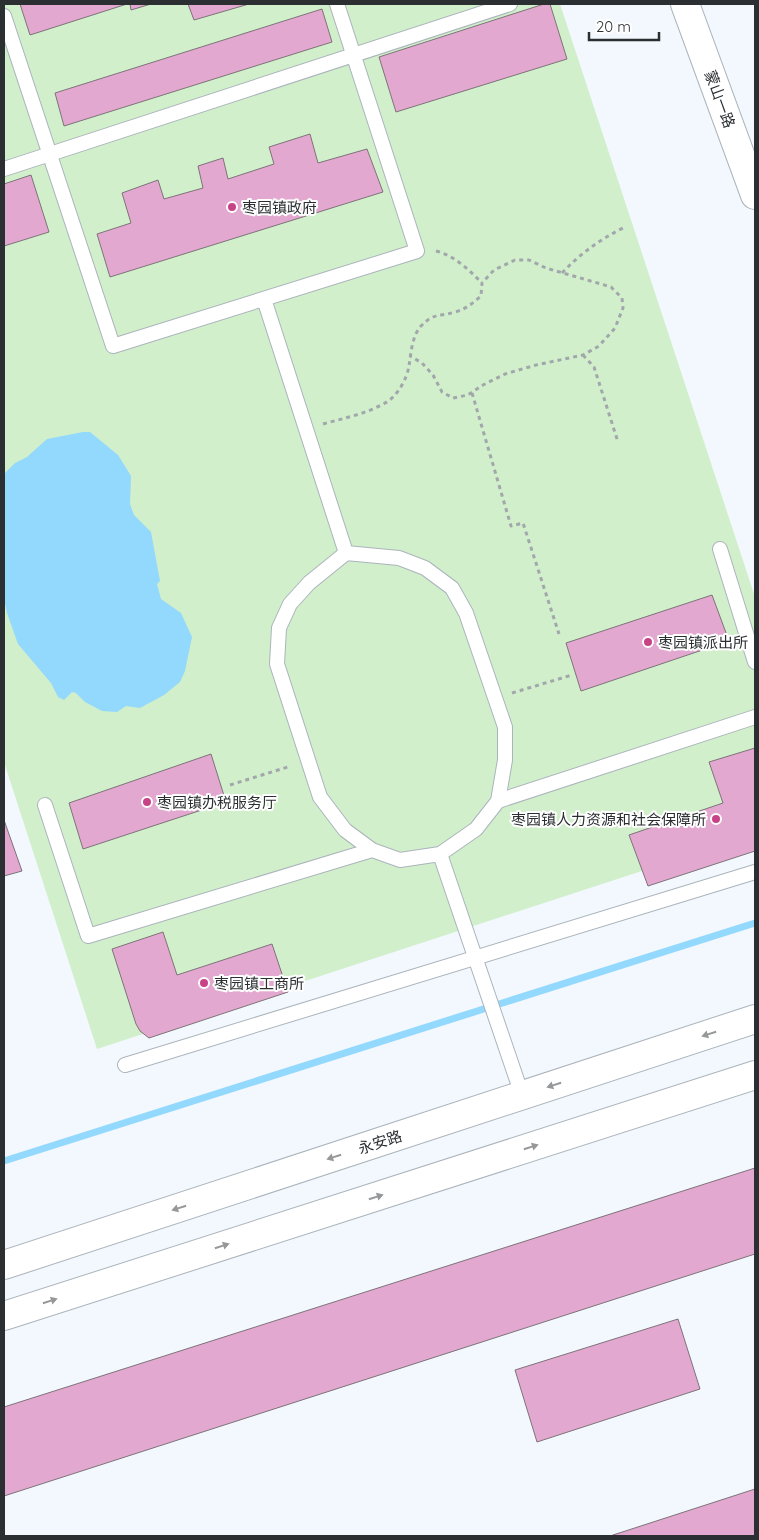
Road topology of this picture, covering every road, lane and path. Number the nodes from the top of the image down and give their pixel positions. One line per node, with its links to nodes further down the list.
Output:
1 (337, 4): 5 (lane)
2 (510, 4): 5 (lane)
3 (685, 4): 8 (main road, 蒙山一路)
4 (4, 16): 6 (lane)
5 (354, 55): 6 (lane); 10 (lane)
6 (50, 153): 7 (lane); 13 (lane)
7 (4, 169)
8 (755, 195)
9 (623, 228): 11 (path)
10 (416, 245): 12 (path); 13 (lane)
11 (562, 273): 12 (path); 14 (path)
12 (482, 283): 15 (path)
13 (264, 299): 17 (lane)
14 (582, 355): 16 (path); 18 (path)
15 (410, 356): 16 (path); 17 (path)
16 (472, 392): 21 (path)
17 (306, 429): 20 (lane)
18 (618, 442)
19 (720, 549): 22 (lane)
20 (346, 552): 24 (lane); 26 (lane)
21 (559, 634)
22 (755, 662)
23 (572, 675): 24 (path)
24 (495, 698): 28 (lane)
25 (755, 717): 28 (lane)
26 (308, 760): 27 (path); 30 (lane)
27 (230, 785)
28 (498, 801): 31 (lane)
29 (45, 805): 30 (lane)
30 (372, 850): 31 (lane)
31 (440, 854): 33 (lane)
32 (755, 872): 33 (lane)
33 (475, 958): 35 (lane); 37 (lane)
34 (755, 1019): 37 (main road, 永安路, one-way to 37)
35 (125, 1066)
36 (755, 1075): 39 (main road, one-way to 36)
37 (522, 1096): 38 (main road, 永安路, one-way to 38)
38 (4, 1265)
39 (4, 1316)

